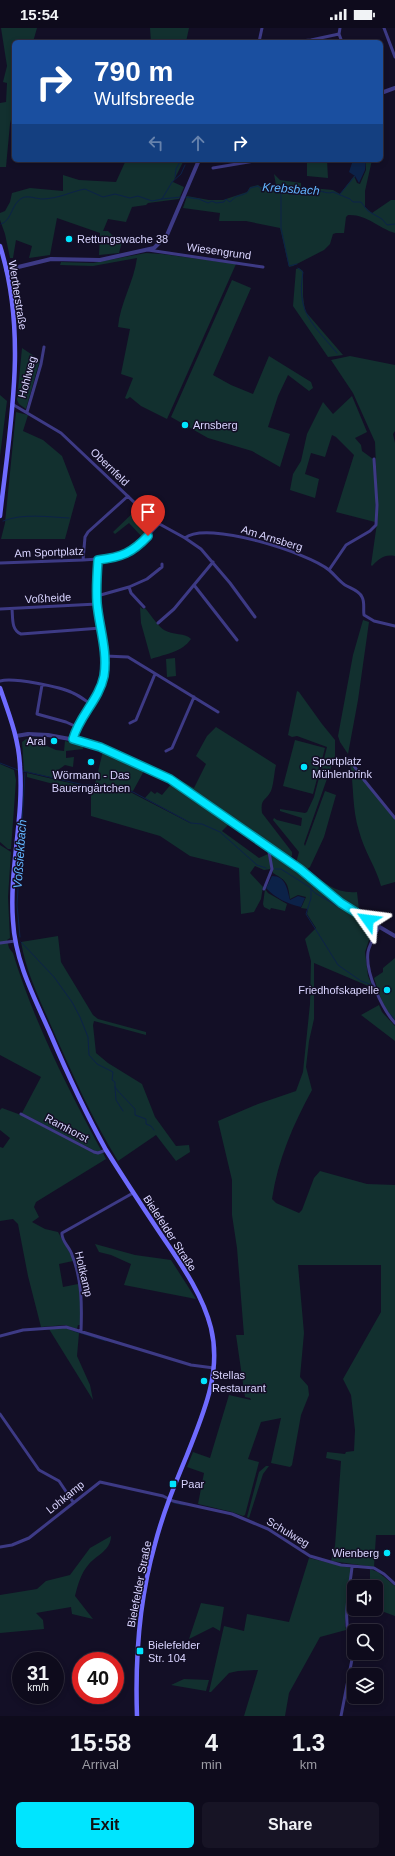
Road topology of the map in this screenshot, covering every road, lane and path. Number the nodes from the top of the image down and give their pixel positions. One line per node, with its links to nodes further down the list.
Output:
1 (262, 28): 5 (street)
2 (340, 28): 4 (street)
3 (384, 28): 8 (street)
4 (339, 34): 6 (street); 7 (street)
5 (259, 40)
6 (311, 40)
7 (341, 40)
8 (395, 56)
9 (395, 88): 10 (street)
10 (383, 92)
11 (198, 162): 15 (street)
12 (249, 162): 13 (street)
13 (213, 168)
14 (0, 246): 17 (main road, Wertherstraße)
15 (148, 250): 16 (street, Wiesengrund); 17 (street)
16 (263, 267)
17 (4, 270): 19 (main road, Wertherstraße)
18 (44, 347): 20 (street, Hohlweg)
19 (12, 404): 20 (street, Obernfeld); 23 (main road, Wertherstraße)
20 (27, 412): 22 (street, Obernfeld)
21 (374, 459): 31 (street)
22 (128, 496): 24 (street, Obernfeld); 26 (street)
23 (0, 516)
24 (159, 524): 25 (street, Obernfeld); 27 (street, Am Sportplatz)
25 (185, 538): 28 (street, Obernfeld); 31 (street, Am Arnsberg)
26 (83, 560): 27 (street, Am Sportplatz); 29 (street, Am Sportplatz)
27 (98, 560): 34 (street)
28 (213, 562): 32 (street); 39 (street, Obernfeld)
29 (0, 563)
30 (162, 564): 33 (street)
31 (329, 570): 41 (street, Am Arnsberg)
32 (194, 585): 40 (street); 43 (street)
33 (129, 587): 34 (street); 36 (street)
34 (97, 596): 35 (street)
35 (97, 604): 38 (street, Voßheide); 42 (street)
36 (144, 607)
37 (0, 609): 38 (street, Voßheide)
38 (12, 609): 42 (street)
39 (255, 617)
40 (158, 623)
41 (395, 626)
42 (101, 628): 44 (street)
43 (236, 640)
44 (105, 656): 45 (street); 50 (street)
45 (155, 674): 49 (street); 52 (street)
46 (0, 681): 47 (street)
47 (42, 685): 50 (street); 53 (street)
48 (0, 688): 54 (main road)
49 (194, 698): 51 (street); 56 (street)
50 (92, 705): 53 (street)
51 (218, 712)
52 (130, 723)
53 (77, 727): 55 (street)
54 (16, 736): 55 (street); 63 (main road, Bielefelder Straße)
55 (73, 739): 59 (street)
56 (166, 751)
57 (349, 759): 58 (street)
58 (395, 818)
59 (270, 849): 60 (street); 61 (street)
60 (264, 889)
61 (379, 927): 62 (street); 65 (street)
62 (395, 936)
63 (15, 941): 64 (street); 67 (main road, Bielefelder Straße)
64 (0, 943)
65 (395, 1023)
66 (21, 1114): 67 (street, Ramhorst)
67 (106, 1150): 68 (main road, Bielefelder Straße)
68 (133, 1193): 69 (street, Holtkamp); 71 (main road, Bielefelder Straße)
69 (81, 1331): 70 (street); 71 (street)
70 (0, 1336)
71 (214, 1368): 73 (main road, Bielefelder Straße)
72 (0, 1414): 74 (street)
73 (169, 1499): 74 (street, Lohkamp); 76 (street, Schulweg); 80 (main road, Bielefelder Straße)
74 (73, 1502): 75 (street, Lohkamp)
75 (0, 1547)
76 (352, 1567): 77 (street, Schulweg); 78 (street)
77 (395, 1584)
78 (347, 1627)
79 (352, 1660): 81 (street)
80 (137, 1716)
81 (341, 1716)

